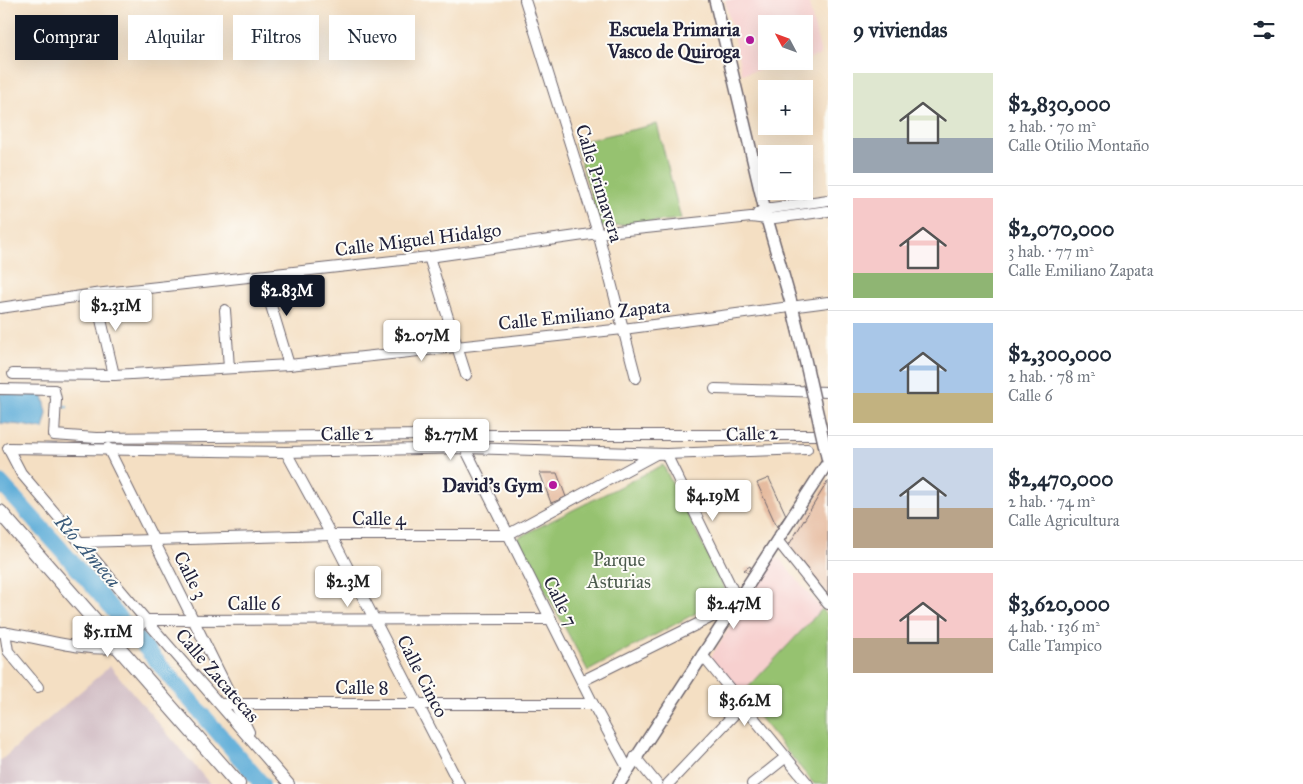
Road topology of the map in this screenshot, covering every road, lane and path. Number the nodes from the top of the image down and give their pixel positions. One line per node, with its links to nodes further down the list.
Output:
1 (524, 0): 6 (street, Calle Primavera)
2 (716, 0): 5 (street)
3 (828, 200): 5 (street, Calle Miguel Hidalgo)
4 (828, 211): 5 (street, Calle Miguel Hidalgo)
5 (766, 214): 6 (street, Calle Miguel Hidalgo); 11 (street)
6 (598, 233): 7 (street, Calle Miguel Hidalgo); 14 (street, Calle Primavera)
7 (428, 256): 8 (street, Calle Miguel Hidalgo); 15 (street)
8 (262, 276): 9 (street, Calle Miguel Hidalgo); 16 (street)
9 (95, 294): 12 (street, Calle Miguel Hidalgo); 19 (street)
10 (828, 302): 11 (street, Calle Emiliano Zapata)
11 (792, 306): 14 (street, Calle Emiliano Zapata); 34 (street, bridge)
12 (0, 308)
13 (225, 310): 17 (street)
14 (623, 329): 15 (street, Calle Emiliano Zapata); 21 (street, Calle Primavera)
15 (458, 346): 16 (street, Calle Emiliano Zapata); 20 (street)
16 (289, 364): 17 (street, Calle Emiliano Zapata)
17 (229, 368): 19 (street, Calle Emiliano Zapata)
18 (13, 374): 19 (street, Calle Emiliano Zapata)
19 (114, 375)
20 (466, 375)
21 (636, 378)
22 (715, 388): 24 (street)
23 (0, 389): 26 (street)
24 (828, 392)
25 (828, 434): 26 (street)
26 (82, 437): 28 (street)
27 (8, 448): 28 (street, Calle 2); 41 (street, Calle Zacatecas)
28 (93, 448): 29 (street, Calle 2)
29 (108, 448): 32 (street, Calle 2); 39 (street, Calle 3)
30 (465, 448): 32 (street, Calle 2); 33 (street, Calle 2); 38 (street, Calle 7)
31 (807, 449): 33 (street, Calle 2)
32 (286, 452): 37 (street, Calle Cinco)
33 (662, 454): 38 (street, Calle 4); 42 (street)
34 (828, 461): 35 (street)
35 (825, 472): 40 (street)
36 (0, 512): 49 (main road)
37 (331, 535): 38 (street, Calle 4); 39 (street, Calle 4); 45 (street, Calle Cinco)
38 (507, 535): 44 (street, Calle 7)
39 (154, 540): 41 (street, Calle 4); 46 (street, Calle 3)
40 (777, 540): 42 (street); 43 (street)
41 (80, 542): 47 (street, Calle Zacatecas)
42 (736, 604): 50 (street); 51 (street)
43 (828, 604)
44 (550, 619): 45 (street, Calle 6); 51 (street, Calle 7)
45 (374, 620): 46 (street, Calle 6); 57 (street, Calle Cinco)
46 (194, 621): 47 (street, Calle 6); 54 (street, Calle 3)
47 (142, 624): 49 (street); 53 (street, Calle Zacatecas)
48 (3, 632): 49 (street); 52 (street)
49 (120, 643): 62 (main road)
50 (702, 655): 56 (street); 60 (street)
51 (582, 681): 55 (street, Calle 7)
52 (38, 688)
53 (221, 704): 54 (street, Calle 8); 58 (street, Calle Zacatecas)
54 (236, 704): 57 (street, Calle 8); 58 (street, Calle 3)
55 (593, 704): 57 (street, Calle 8); 61 (street, Calle 7)
56 (743, 704): 59 (street); 67 (street)
57 (417, 705): 64 (street, Calle Cinco)
58 (256, 745): 63 (street, Calle Zacatecas)
59 (786, 757): 68 (street); 69 (street)
60 (635, 758): 61 (street); 66 (street)
61 (628, 769): 65 (street)
62 (238, 784)
63 (289, 784)
64 (459, 784)
65 (619, 784)
66 (657, 784)
67 (668, 784)
68 (752, 784)
69 (808, 784)

